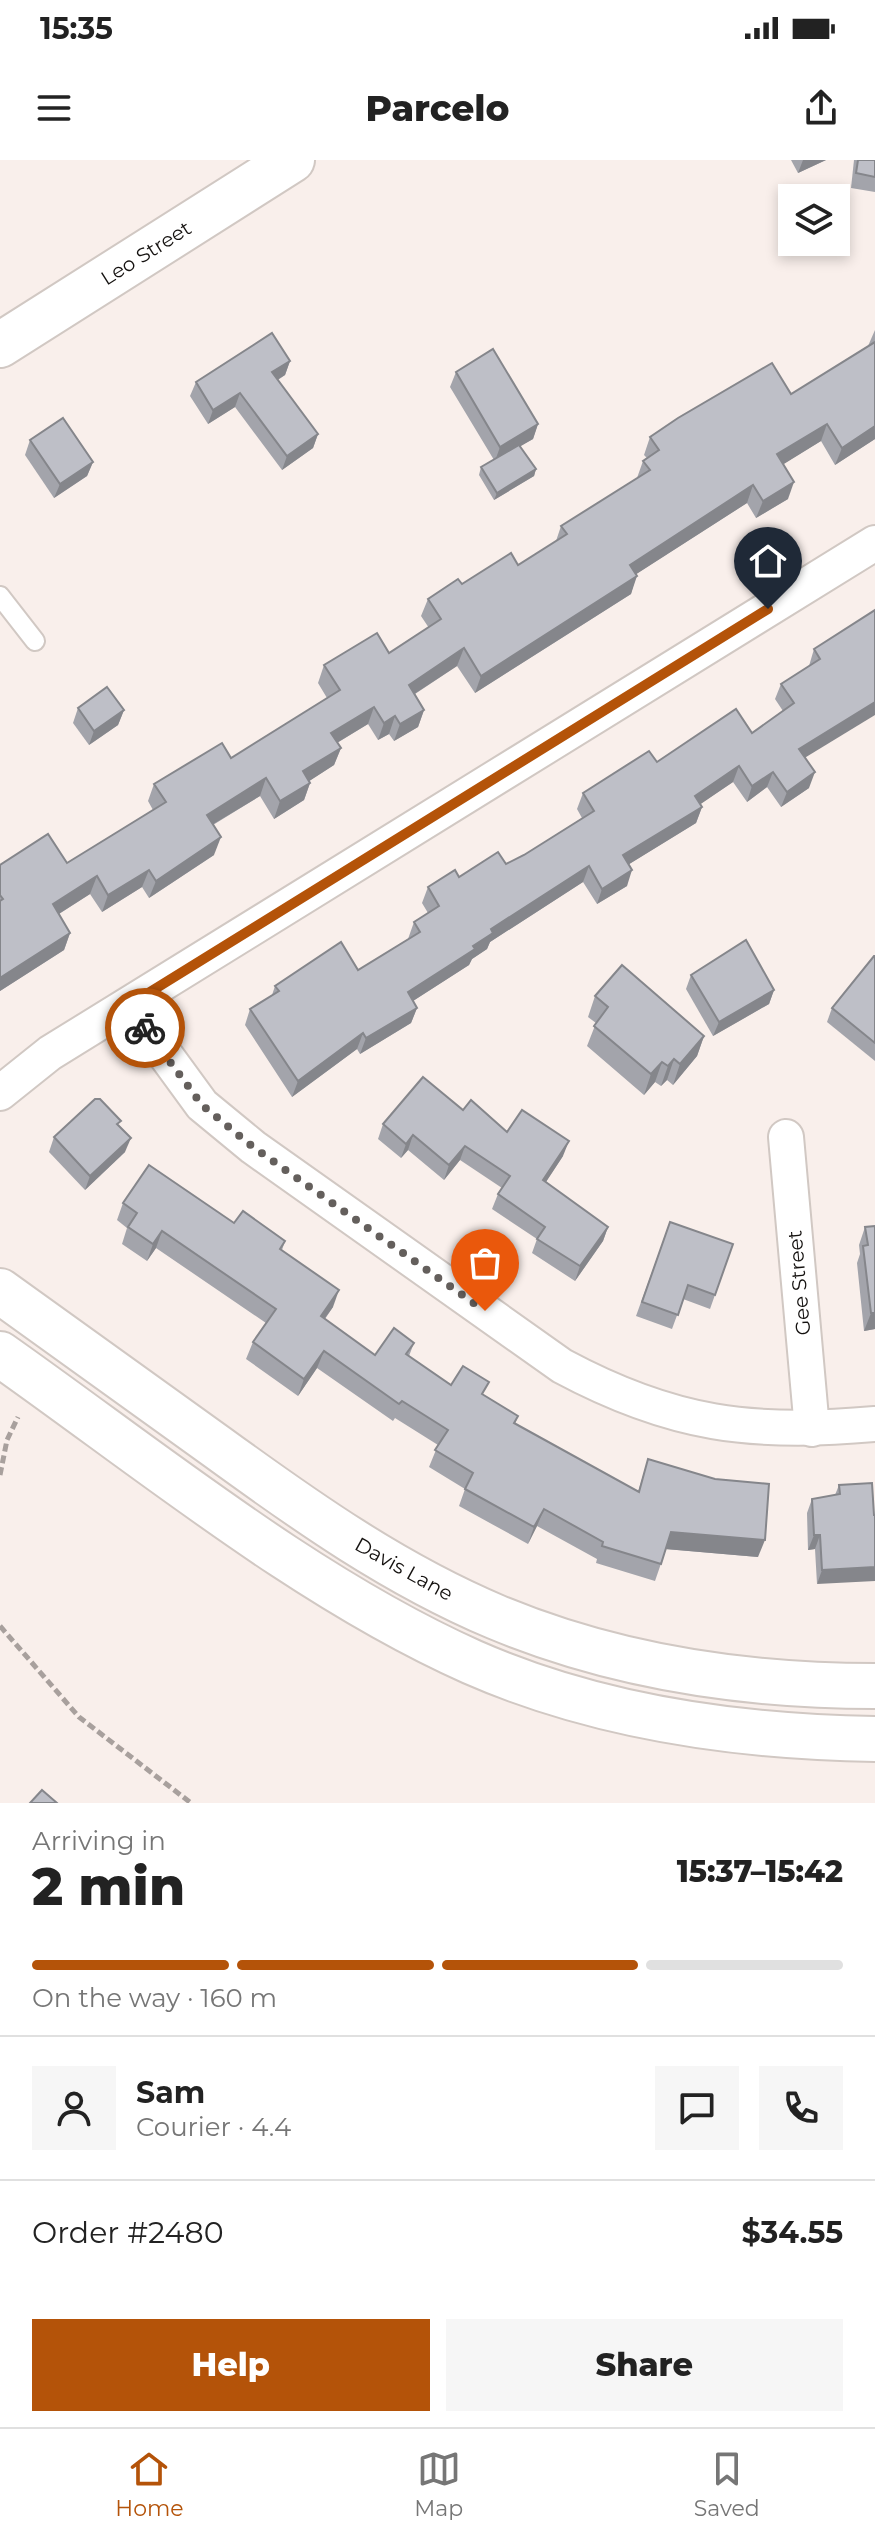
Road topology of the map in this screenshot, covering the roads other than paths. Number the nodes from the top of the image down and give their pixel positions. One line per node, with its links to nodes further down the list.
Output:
1 (292, 160): 2 (street, Leo Street)
2 (0, 345)
3 (875, 543): 6 (street)
4 (0, 596): 5 (lane)
5 (35, 641)
6 (129, 1005): 7 (street); 12 (street)
7 (0, 1093)
8 (786, 1137): 12 (street, Gee Street)
9 (0, 1291): 13 (street, Davis Lane)
10 (0, 1354): 14 (street)
11 (875, 1424): 12 (street)
12 (812, 1429)
13 (875, 1686)
14 (875, 1739)

